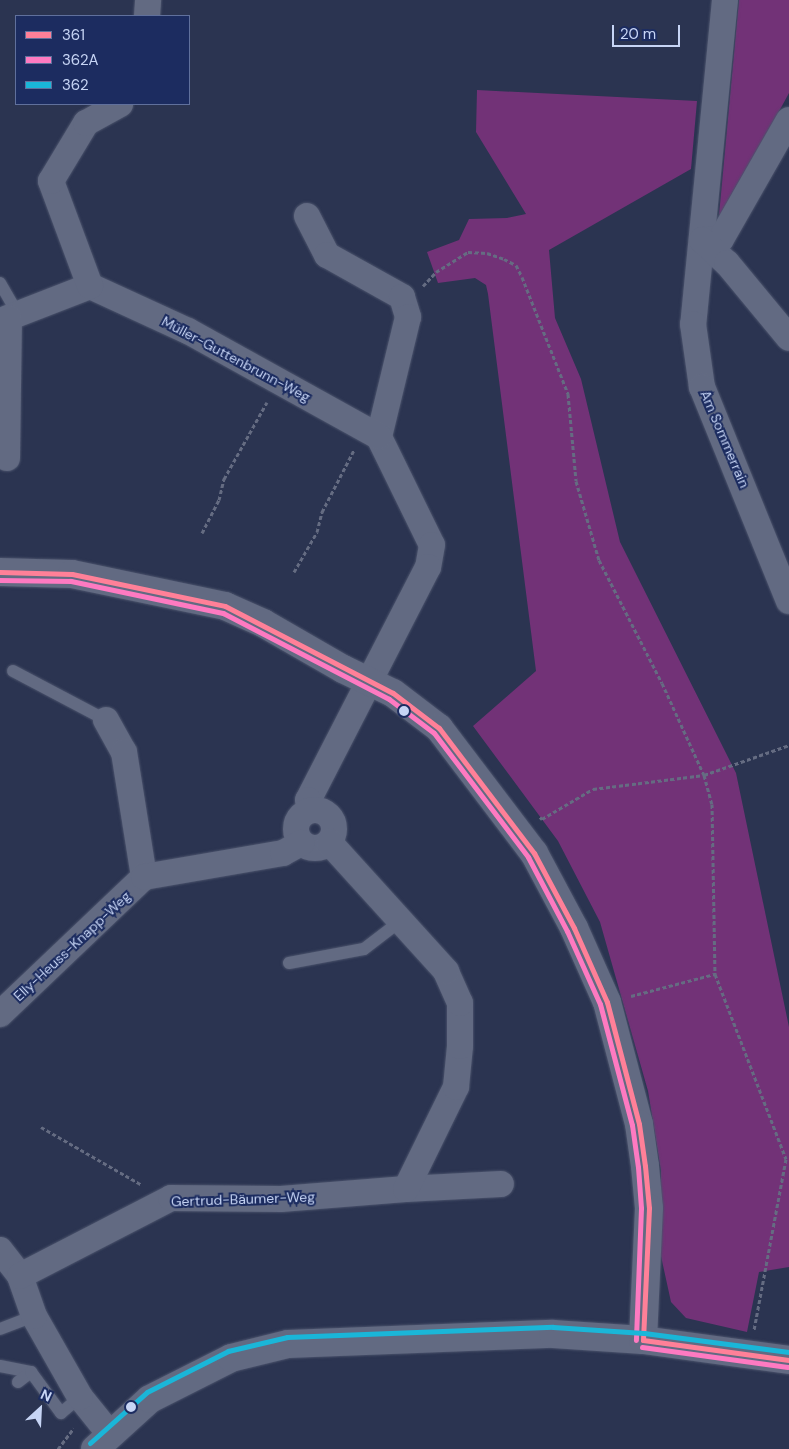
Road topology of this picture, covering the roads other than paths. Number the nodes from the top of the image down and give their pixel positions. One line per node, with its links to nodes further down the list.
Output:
1 (148, 0): 3 (street)
2 (725, 0): 7 (street, Am Sommerrain)
3 (148, 15)
4 (118, 105): 9 (street)
5 (789, 120): 7 (street)
6 (307, 216): 12 (street)
7 (702, 240): 11 (street); 15 (street, Am Sommerrain)
8 (0, 283): 10 (lane)
9 (90, 286): 10 (street); 12 (street, Müller-Guttenbrunn-Weg)
10 (9, 318): 13 (street)
11 (789, 338)
12 (372, 434): 17 (street)
13 (7, 458)
14 (0, 572): 17 (street)
15 (789, 601)
16 (13, 671): 18 (lane)
17 (369, 680): 19 (street); 32 (street)
18 (106, 720): 22 (street)
19 (312, 810): 20 (street); 21 (street)
20 (329, 842): 21 (street); 23 (street)
21 (301, 843): 22 (street)
22 (144, 878): 25 (street, Elly-Heuss-Knapp-Weg)
23 (399, 922): 24 (lane); 27 (street)
24 (289, 963)
25 (0, 1014)
26 (501, 1184): 27 (street, Gertrud-Bäumer-Weg)
27 (406, 1189): 29 (street, Gertrud-Bäumer-Weg)
28 (0, 1250): 29 (street)
29 (20, 1276): 30 (street)
30 (34, 1316): 31 (lane); 37 (street)
31 (0, 1329)
32 (644, 1340): 33 (street); 38 (street)
33 (789, 1360)
34 (0, 1366): 35 (lane)
35 (31, 1372): 36 (lane); 37 (lane)
36 (18, 1382)
37 (80, 1397): 38 (street)
38 (102, 1441)

